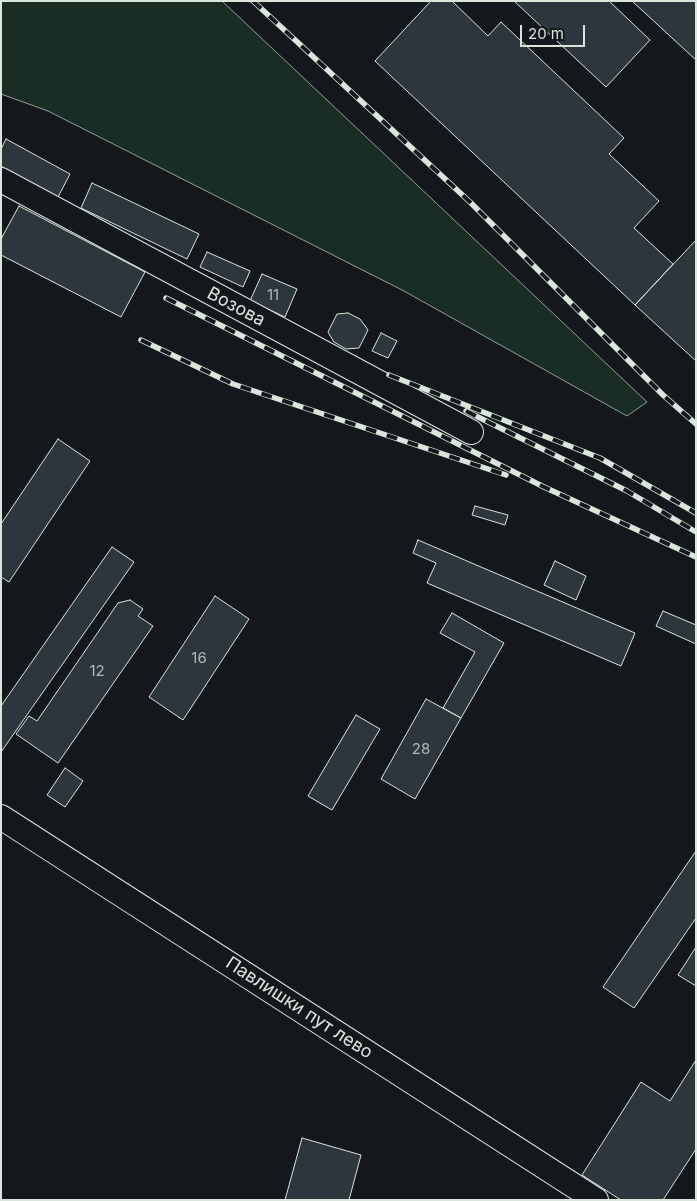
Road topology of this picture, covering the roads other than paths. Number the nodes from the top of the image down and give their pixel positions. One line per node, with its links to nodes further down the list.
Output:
1 (1, 180): 2 (street, Возова)
2 (471, 432)
3 (1, 817): 4 (street, Павлишки пут лево)
4 (596, 1200)

